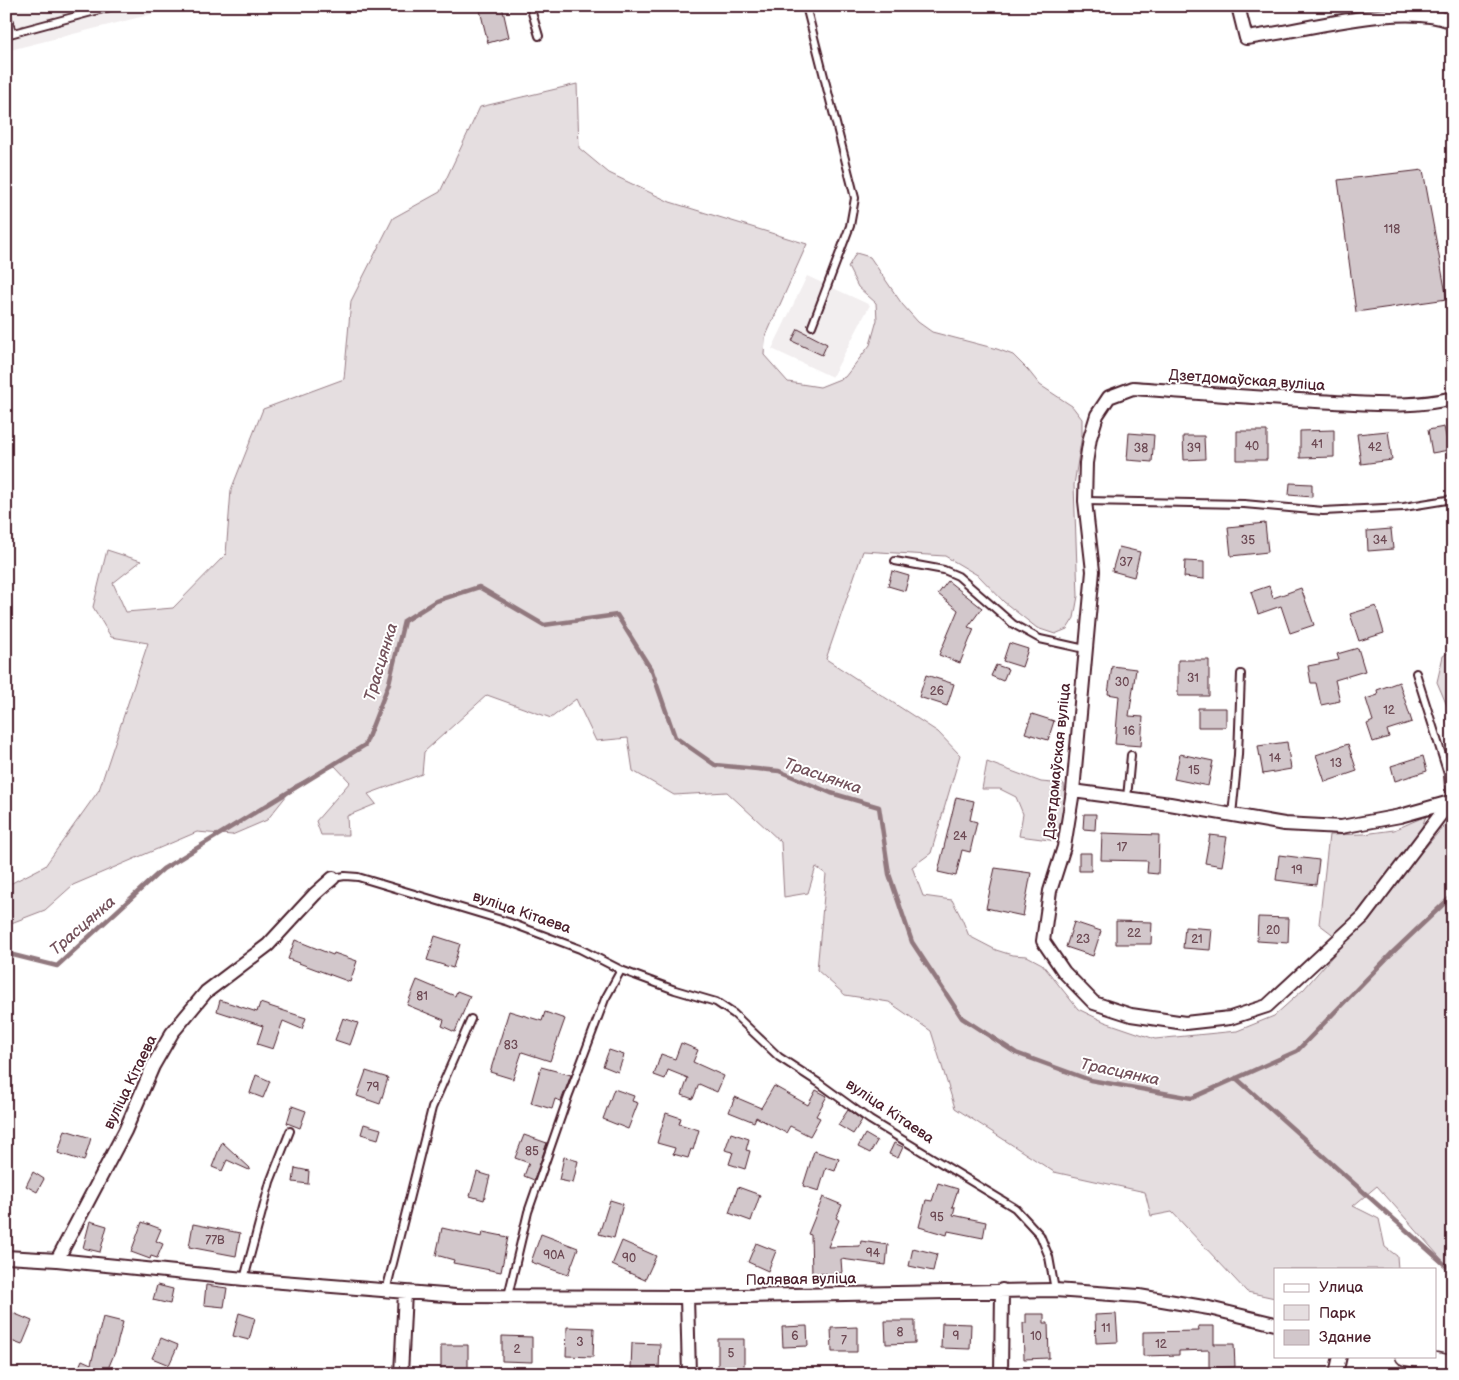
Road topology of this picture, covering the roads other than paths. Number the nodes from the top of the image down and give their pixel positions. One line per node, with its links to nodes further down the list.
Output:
1 (114, 6): 7 (lane)
2 (530, 6): 8 (lane)
3 (806, 6): 9 (lane)
4 (1238, 6): 6 (street)
5 (6, 12): 7 (lane)
6 (1453, 22)
7 (9, 34)
8 (539, 36)
9 (812, 326)
10 (1453, 398): 12 (street, Дзетдомаўская вуліца)
11 (1453, 499): 12 (lane)
12 (1085, 501): 14 (street, Дзетдомаўская вуліца)
13 (894, 561): 14 (lane)
14 (1085, 649): 18 (street, Дзетдомаўская вуліца)
15 (1416, 673): 20 (lane)
16 (1242, 674): 21 (lane)
17 (1131, 755): 19 (lane)
18 (1073, 792): 19 (street); 20 (street, Дзетдомаўская вуліца)
19 (1127, 798): 21 (street)
20 (1452, 802): 21 (street)
21 (1232, 815)
22 (333, 878): 23 (lane, вуліца Кітаева); 27 (street, вуліца Кітаева)
23 (621, 970): 30 (lane, вуліца Кітаева); 33 (lane)
24 (472, 1019): 31 (lane)
25 (290, 1132): 28 (lane)
26 (6, 1257): 27 (street)
27 (57, 1260): 28 (street)
28 (244, 1279): 31 (street)
29 (1002, 1290): 30 (street, Палявая вуліца); 34 (street, Палявая вуліца); 41 (street)
30 (1055, 1290): 35 (street, Палявая вуліца)
31 (386, 1291): 32 (street)
32 (405, 1292): 33 (street, Палявая вуліца); 39 (street)
33 (508, 1297): 34 (street, Палявая вуліца)
34 (687, 1297): 40 (street)
35 (1274, 1324)
36 (1340, 1358): 42 (street)
37 (1416, 1358): 38 (street)
38 (1453, 1365)
39 (401, 1374)
40 (689, 1374)
41 (1001, 1374)
42 (1336, 1374)

